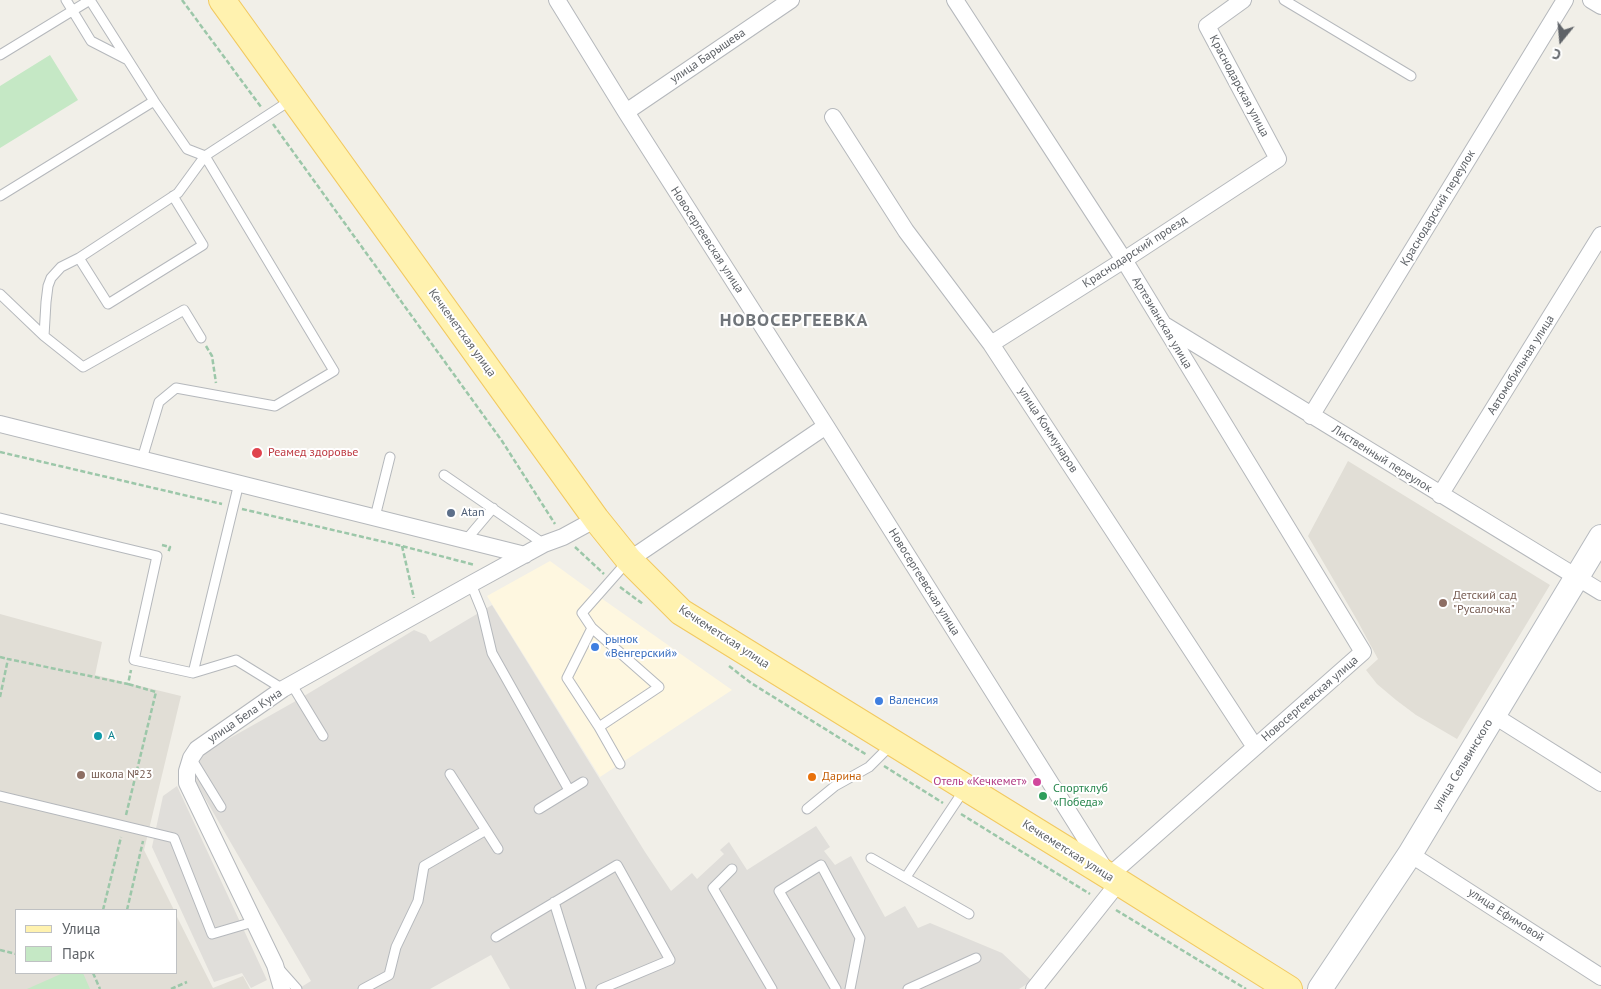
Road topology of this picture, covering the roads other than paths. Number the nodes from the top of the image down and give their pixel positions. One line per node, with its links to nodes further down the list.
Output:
1 (66, 0): 11 (lane)
2 (222, 0): 15 (main road, Кечкеметская улица)
3 (557, 0): 17 (street, Новосергеевская улица)
4 (791, 0): 17 (street, улица Барышева)
5 (955, 0): 25 (street, Артезианская улица)
6 (1243, 0): 20 (street, Краснодарская улица)
7 (1284, 0): 14 (lane)
8 (1565, 0): 31 (street, Краснодарский переулок)
9 (1591, 0): 10 (street)
10 (1601, 6)
11 (72, 11): 12 (lane); 13 (lane); 13 (lane)
12 (0, 55)
13 (128, 60): 16 (lane)
14 (1410, 76)
15 (293, 98): 19 (lane); 42 (main road, Кечкеметская улица)
16 (154, 101): 19 (lane); 21 (lane)
17 (626, 112): 33 (street, Новосергеевская улица)
18 (834, 117): 30 (street, улица Коммунаров)
19 (205, 156): 22 (lane); 35 (lane)
20 (1278, 159): 25 (street, Краснодарский проезд)
21 (0, 196)
22 (172, 196): 24 (lane); 24 (lane)
23 (1601, 235): 38 (street, Автомобильная улица)
24 (79, 258): 28 (lane)
25 (1124, 260): 27 (street, Артезианская улица); 30 (street, Краснодарский проезд)
26 (0, 294): 28 (lane)
27 (1163, 324): 31 (street, Лиственный переулок); 52 (street, Артезианская улица)
28 (44, 336): 29 (lane)
29 (201, 338)
30 (992, 344): 59 (street, улица Коммунаров)
31 (1311, 416): 38 (street, Лиственный переулок)
32 (0, 424): 35 (street)
33 (826, 426): 47 (street); 77 (street, Новосергеевская улица)
34 (390, 458): 40 (lane)
35 (142, 459): 37 (street)
36 (444, 475): 39 (lane)
37 (239, 483): 40 (street); 53 (lane)
38 (1440, 495): 48 (street, Лиственный переулок)
39 (493, 508): 44 (lane); 45 (lane)
40 (375, 517): 44 (street)
41 (0, 518): 53 (lane)
42 (596, 519): 45 (street, улица Бела Куна); 47 (main road, Кечкеметская улица)
43 (1601, 537): 48 (street, улица Сельвинского)
44 (466, 540): 46 (street)
45 (544, 544): 46 (street, улица Бела Куна)
46 (525, 555): 49 (street, улица Бела Куна)
47 (629, 560): 51 (lane); 58 (main road, Кечкеметская улица)
48 (1576, 577): 50 (street, Лиственный переулок); 55 (street, улица Сельвинского)
49 (471, 584): 54 (street, улица Бела Куна); 66 (lane)
50 (1601, 592)
51 (592, 628): 56 (lane); 56 (lane)
52 (1362, 649): 59 (street, Новосергеевская улица)
53 (193, 673): 54 (lane)
54 (288, 687): 57 (lane); 60 (street, улица Бела Куна)
55 (1493, 715): 64 (street); 73 (street, улица Сельвинского)
56 (599, 727): 61 (lane)
57 (323, 736)
58 (893, 742): 65 (main road, Кечкеметская улица); 70 (lane)
59 (1255, 747): 77 (street, Новосергеевская улица)
60 (191, 758): 68 (lane); 80 (street)
61 (620, 764)
62 (450, 774): 71 (lane)
63 (583, 782): 66 (lane)
64 (1601, 783)
65 (966, 788): 76 (lane); 77 (main road, Кечкеметская улица)
66 (569, 790): 69 (lane)
67 (0, 796): 80 (lane)
68 (221, 807)
69 (539, 809)
70 (807, 809)
71 (486, 830): 72 (lane); 87 (lane)
72 (498, 849)
73 (1410, 854): 84 (street, улица Ефимовой); 96 (street, улица Сельвинского)
74 (871, 858): 76 (lane)
75 (732, 869): 90 (lane)
76 (906, 877): 79 (lane)
77 (1114, 879): 94 (street); 95 (main road, Кечкеметская улица)
78 (554, 902): 81 (lane); 88 (lane); 89 (lane)
79 (968, 914)
80 (253, 922): 83 (street)
81 (496, 937)
82 (976, 958): 93 (lane)
83 (276, 965): 85 (street); 86 (lane)
84 (1601, 977)
85 (282, 989)
86 (297, 989)
87 (363, 989)
88 (581, 989)
89 (601, 989)
90 (772, 989)
91 (836, 989): 92 (lane)
92 (850, 989)
93 (908, 989)
94 (1034, 989)
95 (1289, 989)
96 (1320, 989)

